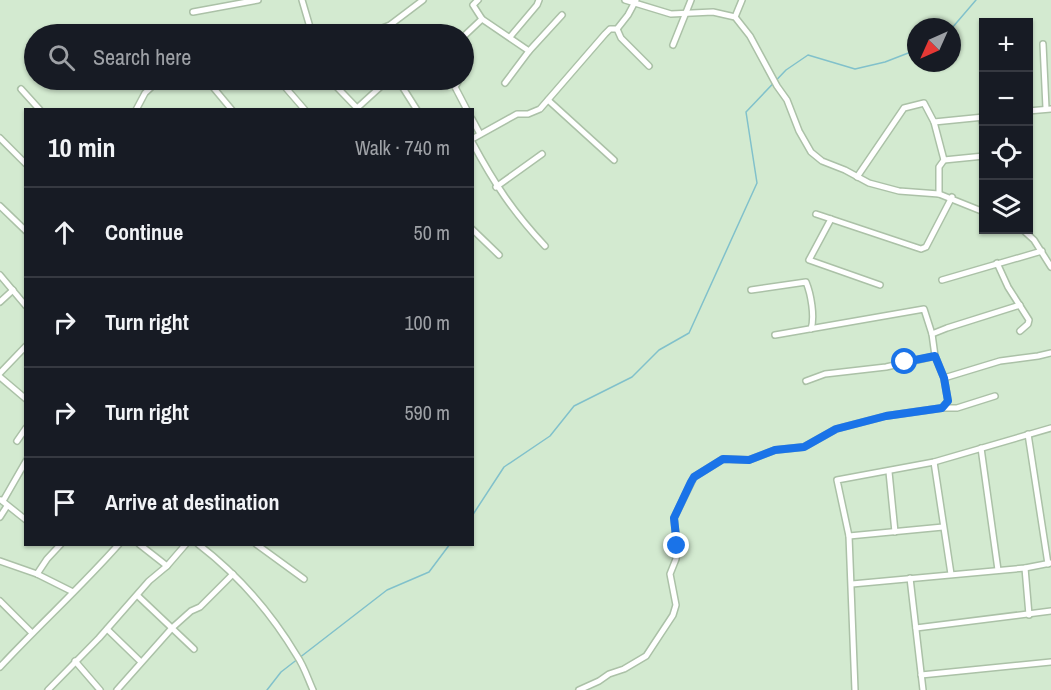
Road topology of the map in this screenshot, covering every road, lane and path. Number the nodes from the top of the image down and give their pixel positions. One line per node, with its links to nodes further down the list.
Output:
1 (258, 0): 9 (street)
2 (302, 0): 16 (street)
3 (423, 0): 17 (street)
4 (478, 0): 15 (street)
5 (539, 0): 20 (street)
6 (625, 0): 10 (street)
7 (691, 0): 12 (street)
8 (742, 0): 14 (street)
9 (249, 1): 11 (street)
10 (635, 2): 12 (street); 19 (street)
11 (193, 12)
12 (685, 14): 14 (street); 22 (street)
13 (562, 15): 23 (street)
14 (735, 17): 56 (street)
15 (482, 18): 18 (street); 20 (street)
16 (309, 24)
17 (391, 24)
18 (474, 26)
19 (617, 29): 24 (street); 34 (street)
20 (510, 36): 23 (street)
21 (1043, 44): 42 (street)
22 (673, 45)
23 (529, 51): 25 (street)
24 (649, 66)
25 (505, 82)
26 (21, 89): 35 (street)
27 (148, 90): 36 (street)
28 (215, 90): 37 (street)
29 (288, 90): 38 (street)
30 (340, 90): 39 (street)
31 (378, 90): 39 (street)
32 (406, 90): 40 (street)
33 (457, 90): 41 (street)
34 (548, 100): 47 (street); 53 (street)
35 (38, 108)
36 (137, 108)
37 (230, 108)
38 (303, 108)
39 (359, 108)
40 (416, 108)
41 (466, 108)
42 (1048, 109): 43 (street)
43 (1033, 111)
44 (979, 117): 45 (street)
45 (934, 122): 54 (street); 56 (street)
46 (474, 123): 47 (street)
47 (480, 134): 49 (street)
48 (0, 138): 55 (street)
49 (474, 139)
50 (474, 145): 57 (street)
51 (543, 154): 57 (street)
52 (979, 156): 54 (street)
53 (614, 160)
54 (944, 160): 58 (street)
55 (24, 162)
56 (857, 177): 58 (street)
57 (496, 187): 67 (street)
58 (939, 194): 59 (street)
59 (952, 197): 60 (street); 63 (street)
60 (979, 210)
61 (2, 211): 64 (street)
62 (816, 214): 63 (street)
63 (831, 219): 74 (street)
64 (24, 229)
65 (474, 231): 69 (street)
66 (1027, 234): 68 (street)
67 (545, 246)
68 (1042, 251): 70 (street); 71 (street)
69 (499, 255)
70 (997, 263): 73 (street); 79 (street)
71 (1051, 267)
72 (0, 275): 75 (street)
73 (942, 280)
74 (880, 285)
75 (13, 290): 77 (street); 78 (street)
76 (751, 290): 80 (street)
77 (0, 302)
78 (24, 304)
79 (1020, 306): 81 (street); 82 (street)
80 (811, 329): 82 (street); 83 (street)
81 (1020, 331)
82 (932, 334): 86 (street)
83 (775, 335)
84 (24, 348): 87 (street)
85 (1051, 353): 88 (street)
86 (935, 356): 88 (street); 89 (street)
87 (0, 375): 91 (street)
88 (944, 378): 92 (street)
89 (806, 381)
90 (995, 396): 92 (street)
91 (24, 397)
92 (942, 408): 147 (street)
93 (1051, 428): 95 (street)
94 (24, 431): 96 (street)
95 (1028, 434): 97 (street); 116 (street)
96 (17, 441)
97 (981, 448): 98 (street); 119 (street)
98 (934, 462): 100 (street); 104 (street)
99 (24, 465): 101 (street)
100 (889, 472): 105 (street); 106 (street)
101 (3, 502): 102 (street); 103 (street)
102 (0, 517)
103 (24, 518)
104 (944, 527): 105 (street); 122 (street)
105 (895, 531): 106 (street)
106 (849, 536): 125 (street)
107 (53, 546): 114 (street)
108 (59, 546): 114 (street)
109 (117, 546): 126 (street)
110 (142, 546): 117 (street)
111 (184, 546): 117 (street)
112 (200, 546): 121 (street)
113 (259, 546): 124 (street)
114 (56, 550): 120 (street)
115 (0, 561): 120 (street)
116 (1049, 564): 118 (street)
117 (167, 566): 127 (street)
118 (1025, 568): 119 (street); 130 (street)
119 (998, 570): 122 (street)
120 (37, 574): 126 (street)
121 (233, 574): 131 (street); 146 (street)
122 (951, 574): 123 (street)
123 (910, 578): 125 (street); 132 (street)
124 (304, 579)
125 (852, 584): 148 (street)
126 (73, 592): 134 (street)
127 (138, 596): 131 (street); 133 (street)
128 (0, 601): 134 (street)
129 (1051, 611): 130 (street)
130 (1029, 615): 132 (street)
131 (172, 628): 135 (street); 139 (street)
132 (916, 628): 142 (street)
133 (106, 629): 138 (street); 139 (street)
134 (32, 633): 137 (street)
135 (194, 649)
136 (0, 656): 137 (street)
137 (5, 661): 141 (street)
138 (75, 661): 143 (street); 144 (street)
139 (141, 662): 145 (street)
140 (1051, 662): 142 (street)
141 (0, 667)
142 (921, 675): 149 (street)
143 (48, 690)
144 (100, 690)
145 (117, 690)
146 (313, 690)
147 (579, 690)
148 (855, 690)
149 (923, 690)

